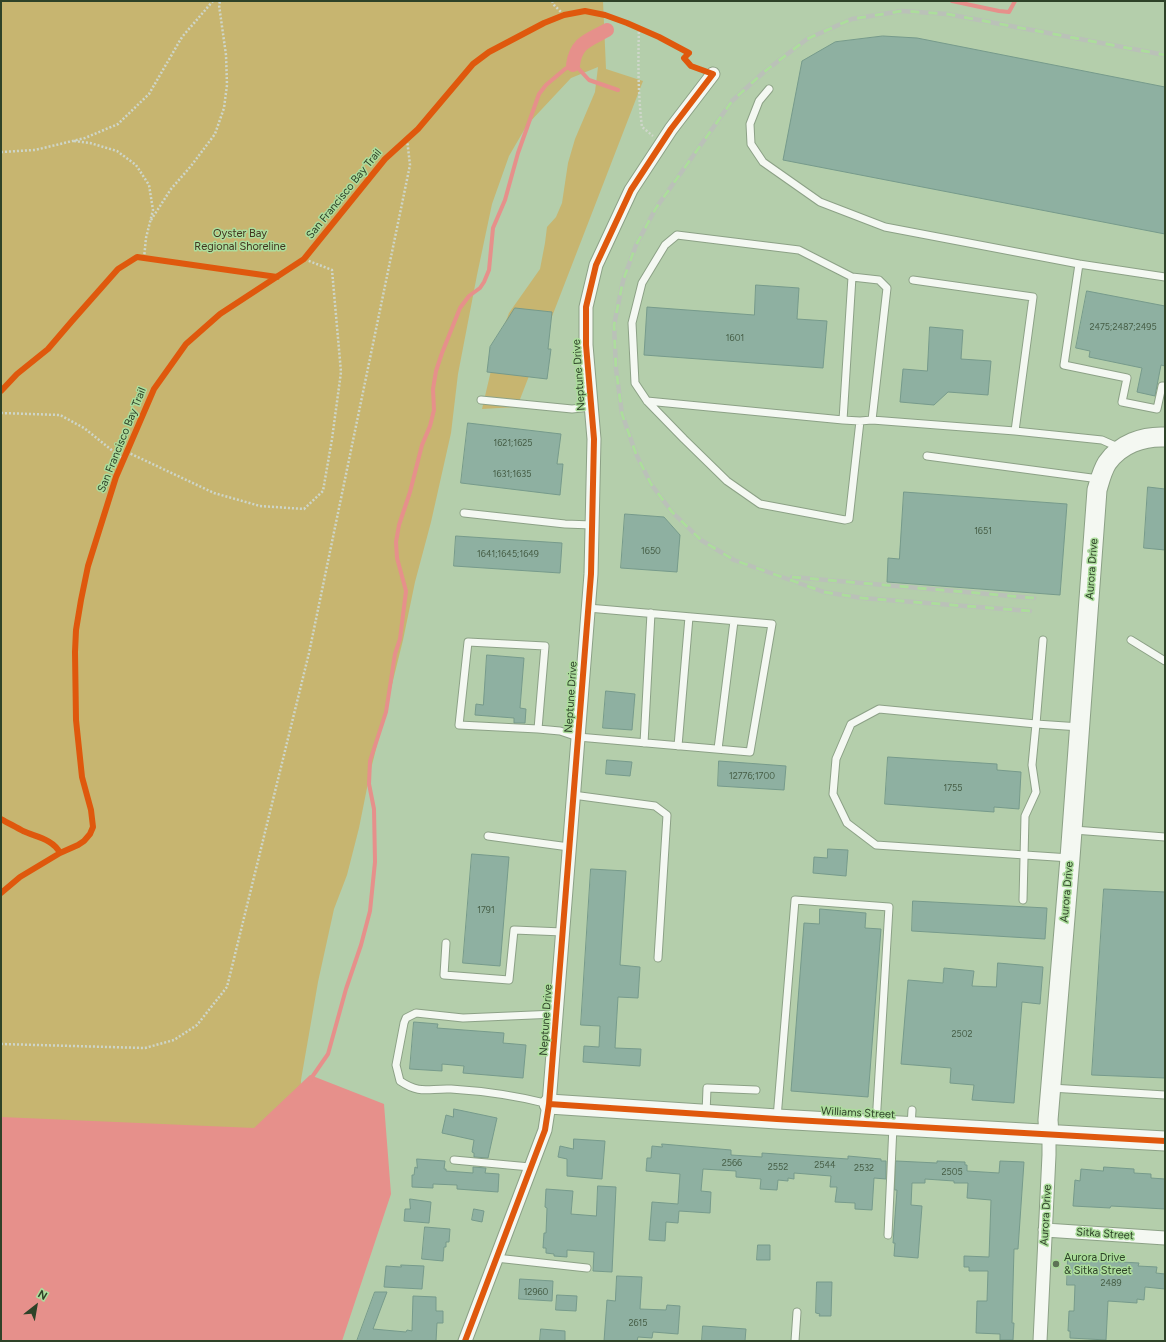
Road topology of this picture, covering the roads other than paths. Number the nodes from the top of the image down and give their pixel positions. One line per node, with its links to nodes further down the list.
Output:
1 (713, 74): 10 (street, Neptune Drive)
2 (769, 89): 3 (lane)
3 (1079, 264): 5 (lane); 7 (lane)
4 (852, 276): 9 (lane); 11 (lane); 12 (lane)
5 (1165, 276)
6 (913, 280): 14 (lane)
7 (1165, 386)
8 (481, 400): 10 (lane)
9 (647, 402): 11 (lane); 13 (lane)
10 (591, 407): 20 (street, Neptune Drive)
11 (843, 420): 13 (lane)
12 (872, 420): 13 (lane); 14 (lane)
13 (860, 421)
14 (1015, 431): 16 (lane)
15 (1165, 438): 16 (street, Aurora Drive)
16 (1121, 450): 18 (street, Aurora Drive)
17 (927, 456): 18 (lane)
18 (1100, 479): 29 (street, Aurora Drive)
19 (464, 513): 20 (lane)
20 (592, 525): 21 (street, Neptune Drive)
21 (588, 608): 22 (lane); 31 (street, Neptune Drive)
22 (650, 613): 23 (lane); 32 (lane)
23 (689, 617): 24 (lane); 33 (lane)
24 (734, 621): 34 (lane); 34 (lane)
25 (1043, 640): 28 (lane)
26 (1131, 640): 27 (lane)
27 (1165, 662)
28 (1036, 724): 29 (lane); 40 (lane); 40 (lane)
29 (1080, 727): 36 (street, Aurora Drive)
30 (538, 729): 30 (lane); 31 (lane)
31 (578, 737): 32 (lane); 35 (street, Neptune Drive)
32 (644, 743): 33 (lane)
33 (678, 746): 34 (lane)
34 (718, 749)
35 (573, 795): 39 (street, Neptune Drive); 45 (lane)
36 (1072, 830): 38 (lane); 41 (street, Aurora Drive)
37 (488, 836): 39 (lane)
38 (1165, 837)
39 (569, 847): 43 (street, Neptune Drive)
40 (1024, 854): 41 (lane); 42 (lane)
41 (1070, 858): 47 (street, Aurora Drive)
42 (1023, 900)
43 (563, 932): 44 (lane); 46 (street, Neptune Drive)
44 (446, 943)
45 (658, 958)
46 (556, 1014): 50 (street, Neptune Drive); 50 (lane)
47 (1051, 1088): 49 (lane); 54 (street, Aurora Drive)
48 (756, 1090): 51 (lane)
49 (1165, 1095)
50 (549, 1104): 51 (street, Williams Street); 57 (street, Neptune Drive)
51 (706, 1114): 52 (street, Williams Street)
52 (777, 1119): 53 (street, Williams Street); 53 (lane)
53 (898, 1121): 54 (street, Williams Street); 59 (lane)
54 (1049, 1134): 55 (street, Williams Street); 58 (street, Aurora Drive)
55 (1165, 1141)
56 (454, 1160): 57 (lane)
57 (530, 1167): 61 (street, Neptune Drive)
58 (1046, 1230): 60 (street, Sitka Street); 66 (street, Aurora Drive)
59 (888, 1235)
60 (1165, 1238)
61 (496, 1258): 62 (lane); 64 (street, Neptune Drive)
62 (587, 1268)
63 (797, 1312): 65 (lane)
64 (465, 1341)
65 (795, 1341)
66 (1040, 1341)

